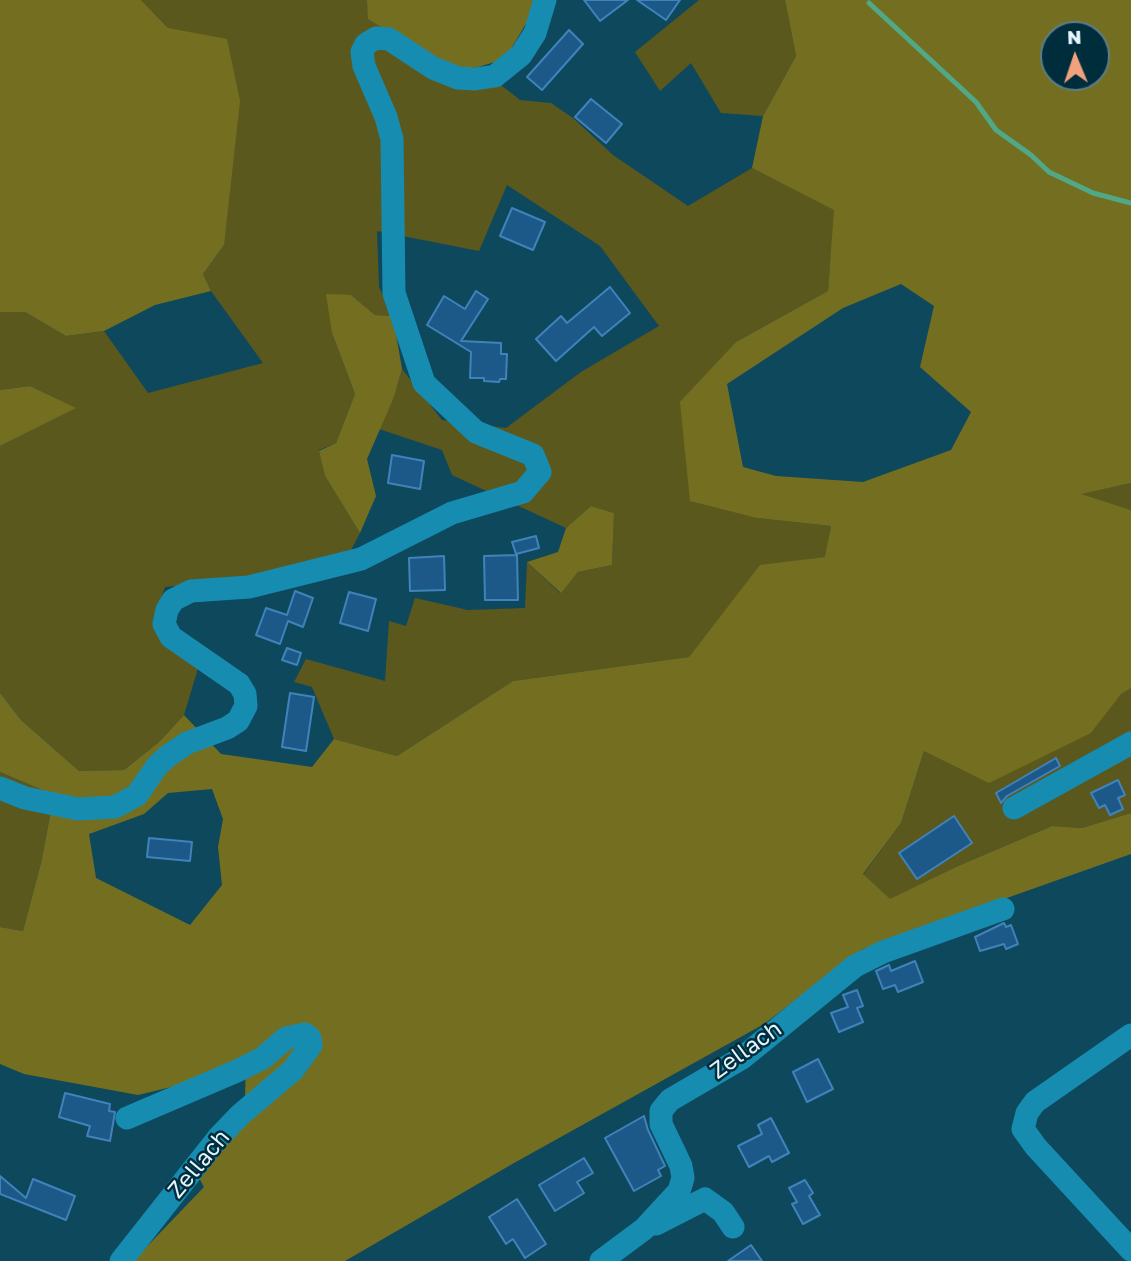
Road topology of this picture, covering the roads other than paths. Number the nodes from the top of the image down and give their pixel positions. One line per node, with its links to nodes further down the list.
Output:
1 (545, 0): 3 (street)
2 (1131, 743): 4 (street)
3 (0, 788)
4 (1014, 808)
5 (1003, 909): 9 (street, Zellach)
6 (1131, 1035): 10 (street)
7 (127, 1118): 11 (street, Zellach)
8 (733, 1227): 9 (street)
9 (644, 1229): 12 (street, Zellach)
10 (1131, 1250)
11 (121, 1261)
12 (601, 1261)

